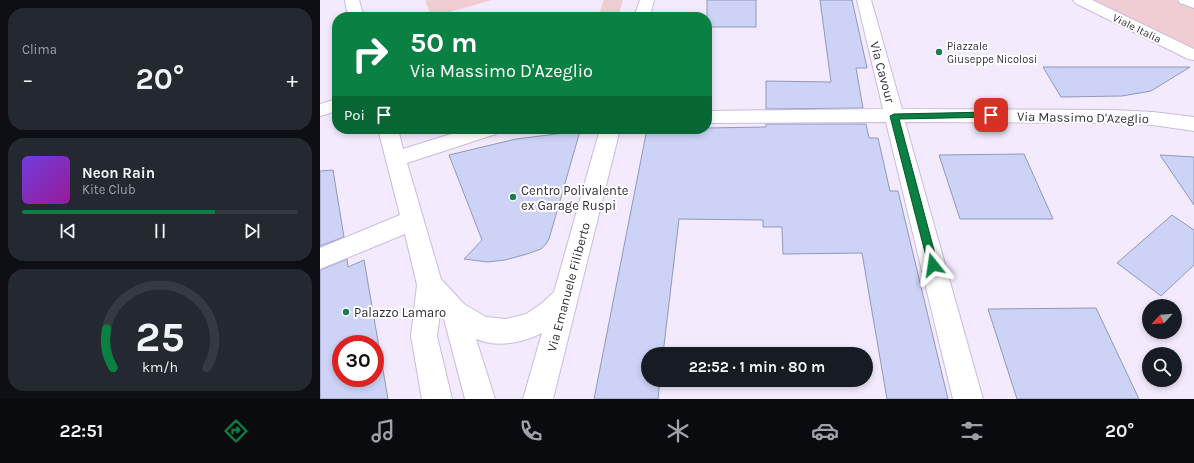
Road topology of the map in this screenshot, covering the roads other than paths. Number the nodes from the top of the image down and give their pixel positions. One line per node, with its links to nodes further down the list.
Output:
1 (352, 0): 7 (street)
2 (647, 0): 8 (street)
3 (864, 0): 12 (street, Via Cavour)
4 (1080, 0): 9 (street, Viale Italia)
5 (1185, 0): 6 (street)
6 (1194, 4)
7 (355, 12)
8 (643, 12)
9 (1194, 55)
10 (332, 106): 11 (street)
11 (320, 110)
12 (894, 116): 13 (street, Via Massimo D'Azeglio); 14 (street, Via Massimo D'Azeglio); 27 (street, Via Cavour)
13 (712, 117)
14 (1194, 124)
15 (389, 134): 18 (street)
16 (474, 134): 18 (street)
17 (609, 134): 22 (street, Via Emanuele Filiberto)
18 (396, 159): 19 (street)
19 (413, 220): 20 (street); 21 (street)
20 (320, 258)
21 (430, 285): 23 (street); 24 (street)
22 (565, 298): 23 (street); 26 (street, Via Emanuele Filiberto)
23 (455, 313): 25 (street)
24 (437, 399)
25 (480, 399)
26 (538, 399)
27 (968, 399)

